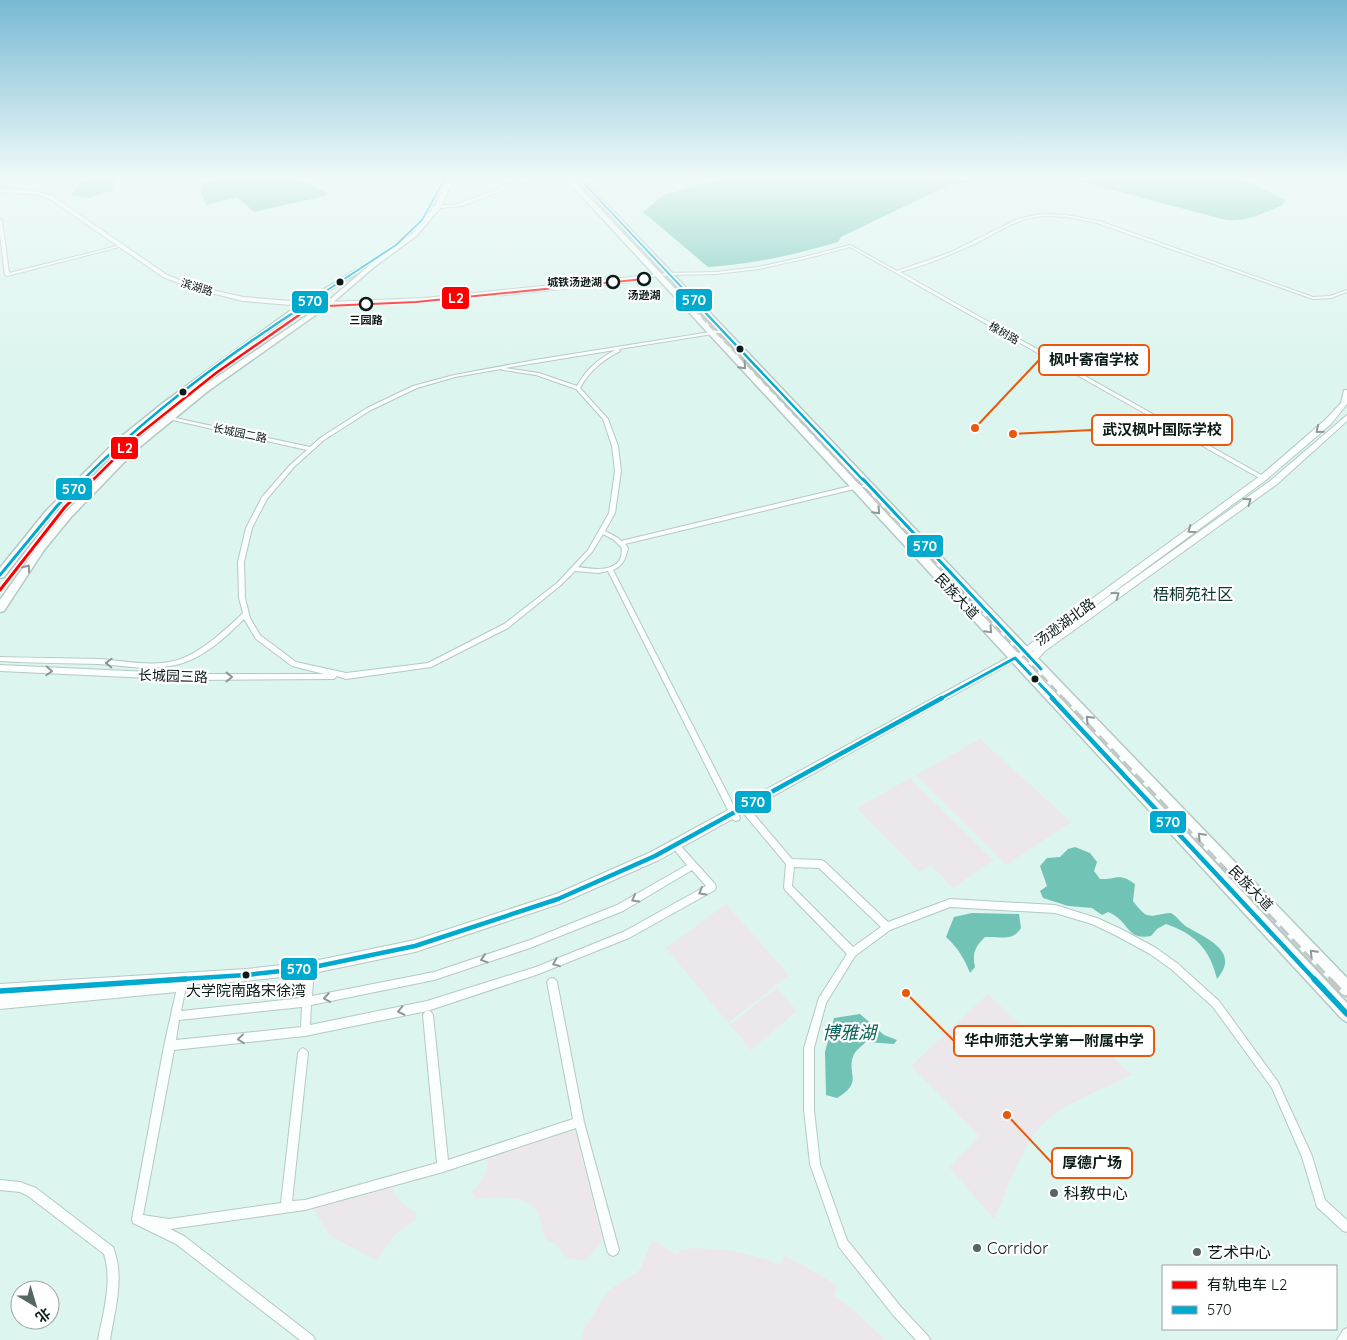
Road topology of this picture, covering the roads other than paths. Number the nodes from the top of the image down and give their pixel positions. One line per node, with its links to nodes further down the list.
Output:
1 (2, 240): 9 (street)
2 (112, 240): 9 (street, 滨湖路)
3 (402, 240): 15 (main road)
4 (408, 240): 14 (main road)
5 (625, 240): 12 (main road, 民族大道)
6 (637, 240): 11 (main road, 民族大道)
7 (981, 240): 10 (street)
8 (1148, 240): 13 (street)
9 (121, 246): 15 (street, 滨湖路)
10 (897, 272): 11 (street, 橡树路); 24 (street, 橡树路)
11 (670, 274): 12 (street); 16 (main road, 民族大道)
12 (658, 275): 14 (street); 16 (main road, 民族大道)
13 (1347, 291)
14 (329, 303): 15 (street, 滨湖路); 22 (main road)
15 (303, 304): 31 (main road)
16 (718, 332): 17 (street); 25 (main road, 民族大道); 26 (main road, 民族大道, one-way to 26)
17 (625, 347): 18 (street); 19 (street)
18 (491, 369): 19 (street); 23 (street)
19 (578, 388): 27 (street)
20 (1347, 392): 24 (street, 汤逊湖北路, one-way to 24)
21 (1347, 417): 34 (street, 汤逊湖北路, one-way to 21)
22 (168, 418): 23 (street, 长城园二路); 32 (main road, one-way to 22)
23 (311, 449): 33 (street)
24 (1263, 478): 34 (street, 汤逊湖北路, one-way to 34)
25 (867, 484): 26 (street); 34 (main road, 民族大道)
26 (854, 487): 28 (street); 34 (main road, 民族大道, one-way to 34)
27 (602, 531): 28 (street); 29 (street)
28 (621, 544): 30 (street)
29 (574, 569): 30 (street); 37 (street)
30 (610, 570): 38 (street)
31 (0, 575)
32 (0, 608)
33 (246, 614): 35 (street, 长城园三路, one-way to 35); 37 (street)
34 (1023, 658): 38 (street, 汤逊湖北路); 47 (main road, 民族大道, one-way to 34); 51 (main road, 民族大道)
35 (0, 659)
36 (0, 668): 37 (street, 长城园三路, one-way to 37)
37 (346, 676)
38 (739, 813): 39 (street, 汤逊湖北路); 40 (street)
39 (677, 848): 41 (street); 44 (street, 汤逊湖北路)
40 (790, 863): 42 (street); 43 (street)
41 (692, 866): 50 (street, one-way to 50); 54 (street, one-way to 54)
42 (887, 927): 43 (street); 62 (street)
43 (852, 953): 67 (street)
44 (309, 971): 45 (street, 汤逊湖北路); 50 (street)
45 (182, 982): 48 (street, 汤逊湖北路); 49 (street, 汤逊湖北路); 53 (street)
46 (552, 982): 57 (street)
47 (1347, 989)
48 (0, 991)
49 (0, 1002)
50 (306, 1002): 53 (street); 54 (street)
51 (1347, 1014)
52 (428, 1015): 58 (street)
53 (175, 1016): 55 (street)
54 (305, 1031): 55 (street, one-way to 55)
55 (169, 1046): 61 (street)
56 (303, 1053): 60 (street)
57 (579, 1122): 58 (street); 63 (street)
58 (443, 1167): 60 (street)
59 (0, 1185): 65 (street)
60 (286, 1208): 61 (street)
61 (137, 1219): 66 (street)
62 (1347, 1227)
63 (613, 1250)
64 (1347, 1334): 68 (street)
65 (104, 1340)
66 (310, 1340)
67 (924, 1340)
68 (1343, 1340)

